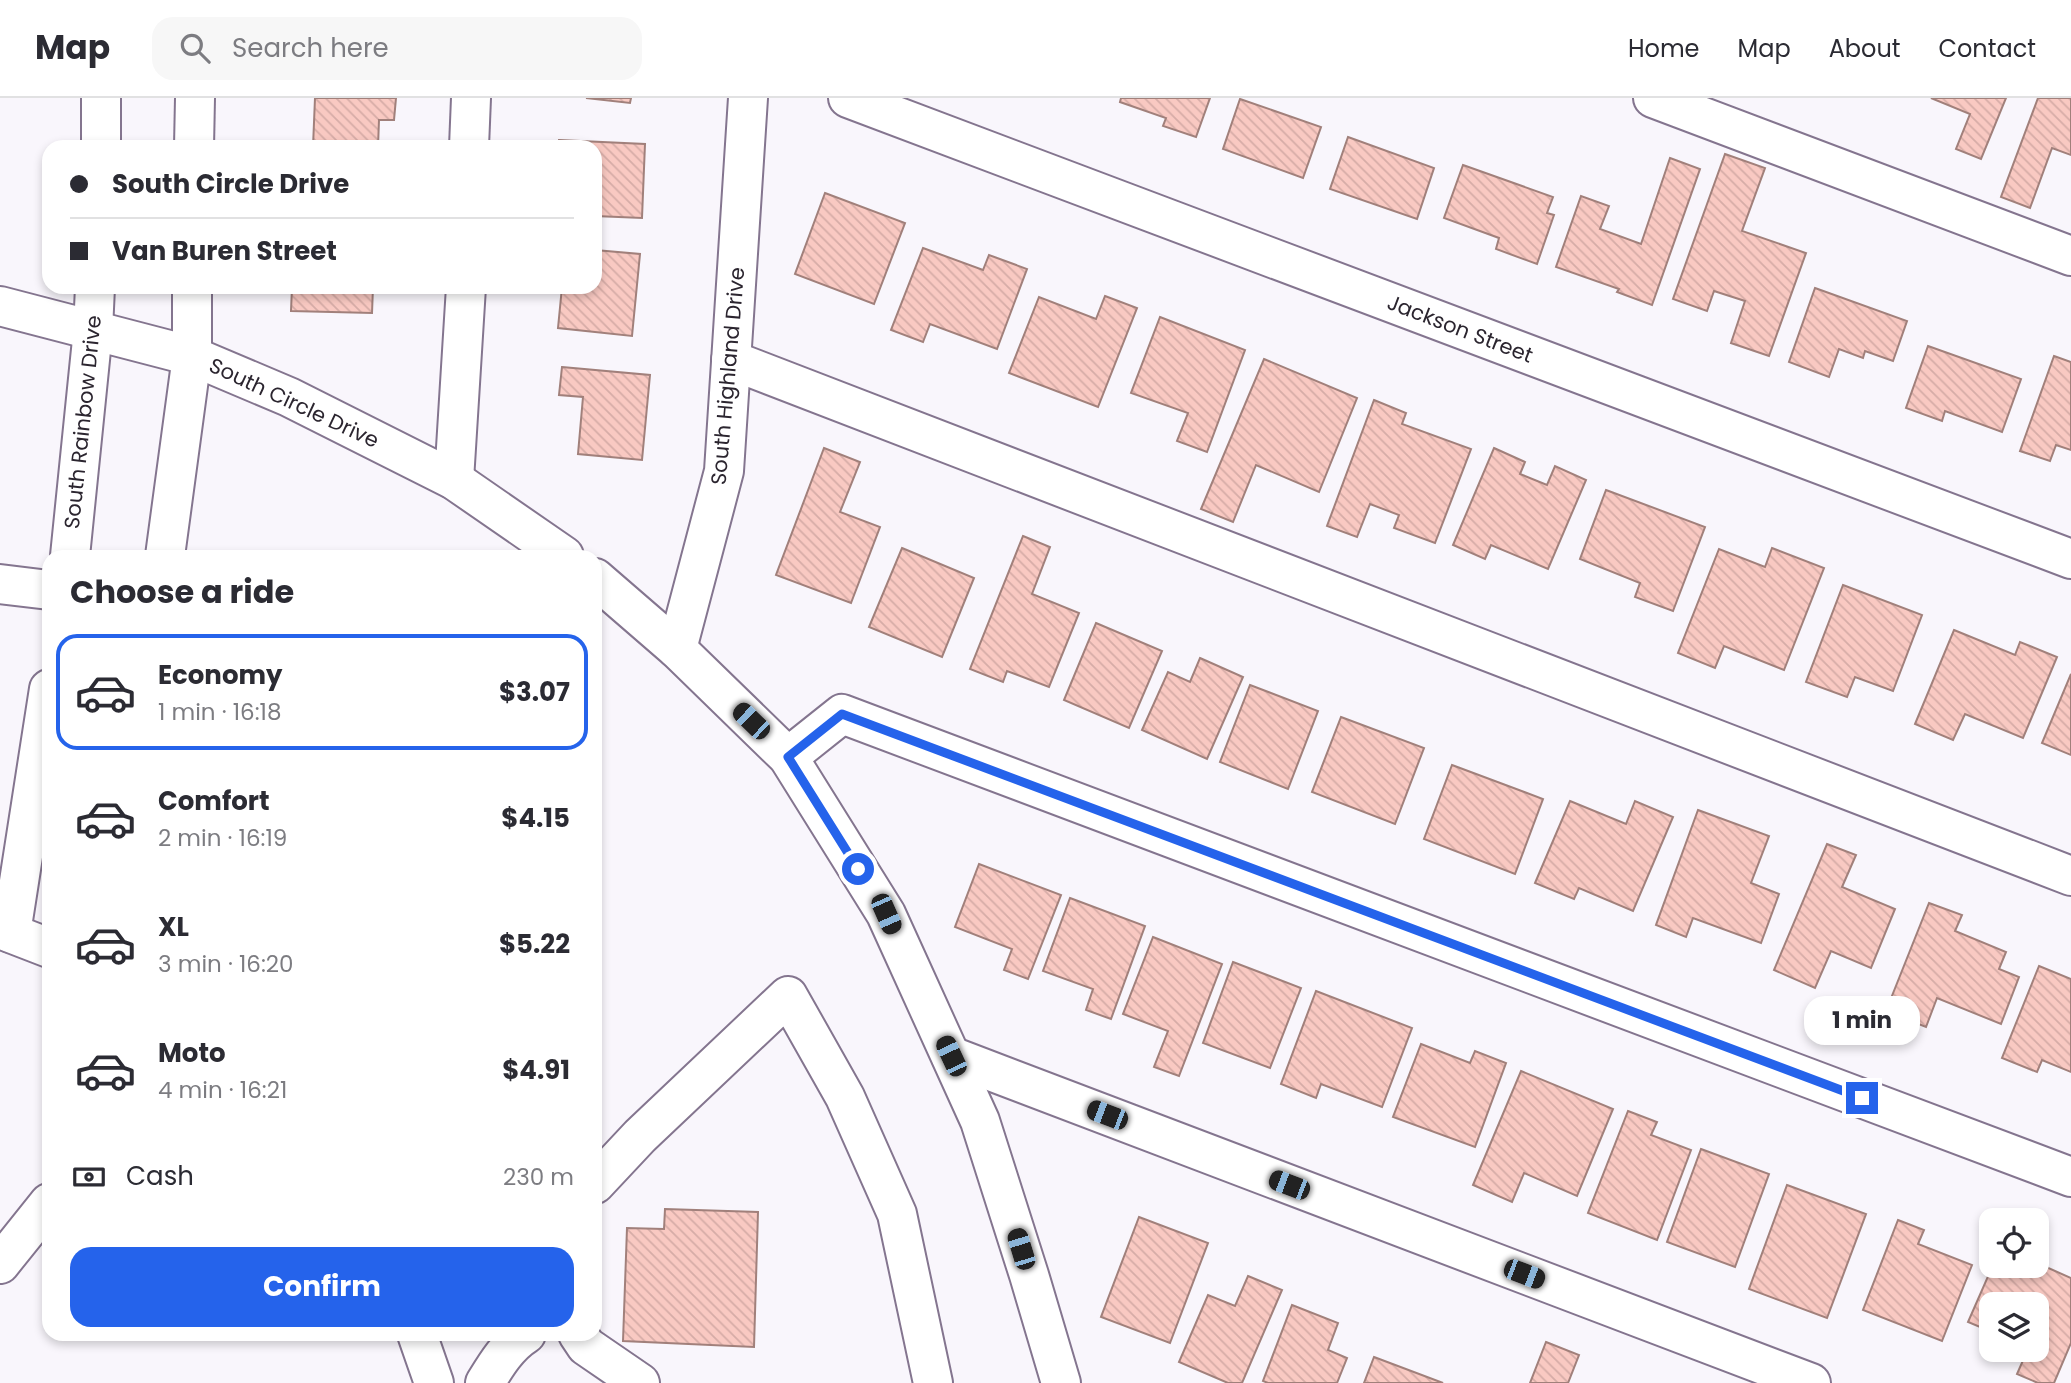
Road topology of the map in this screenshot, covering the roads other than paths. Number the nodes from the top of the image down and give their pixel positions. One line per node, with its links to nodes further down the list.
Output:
1 (101, 98): 7 (main road)
2 (195, 98): 8 (main road)
3 (471, 98): 9 (main road)
4 (748, 98): 17 (main road, South Highland Drive)
5 (848, 98): 22 (main road, Jackson Street)
6 (1653, 98): 10 (main road)
7 (101, 140)
8 (194, 140)
9 (469, 140)
10 (2071, 256)
11 (95, 294): 15 (main road, South Rainbow Drive)
12 (192, 294): 16 (main road)
13 (466, 294): 18 (main road)
14 (0, 306): 15 (main road, South Circle Drive)
15 (93, 330): 16 (main road, South Circle Drive); 19 (main road, South Rainbow Drive)
16 (191, 356): 18 (main road, South Circle Drive); 20 (main road)
17 (732, 360): 26 (main road, South Highland Drive); 29 (main road)
18 (454, 480): 21 (main road, South Circle Drive)
19 (70, 550)
20 (166, 550)
21 (555, 550)
22 (2071, 559)
23 (0, 584): 25 (main road)
24 (602, 584): 26 (main road)
25 (42, 589)
26 (677, 649): 28 (main road)
27 (42, 728): 30 (main road)
28 (788, 757): 32 (main road); 34 (main road)
29 (2071, 876)
30 (5, 931): 31 (main road)
31 (42, 945)
32 (951, 1056): 44 (main road); 45 (main road)
33 (602, 1177): 43 (main road)
34 (2071, 1177)
35 (42, 1212): 36 (main road)
36 (0, 1264)
37 (419, 1341): 40 (main road)
38 (516, 1341): 41 (main road)
39 (583, 1341): 42 (main road)
40 (433, 1383)
41 (485, 1383)
42 (640, 1383)
43 (933, 1383)
44 (1061, 1383)
45 (1811, 1383)

